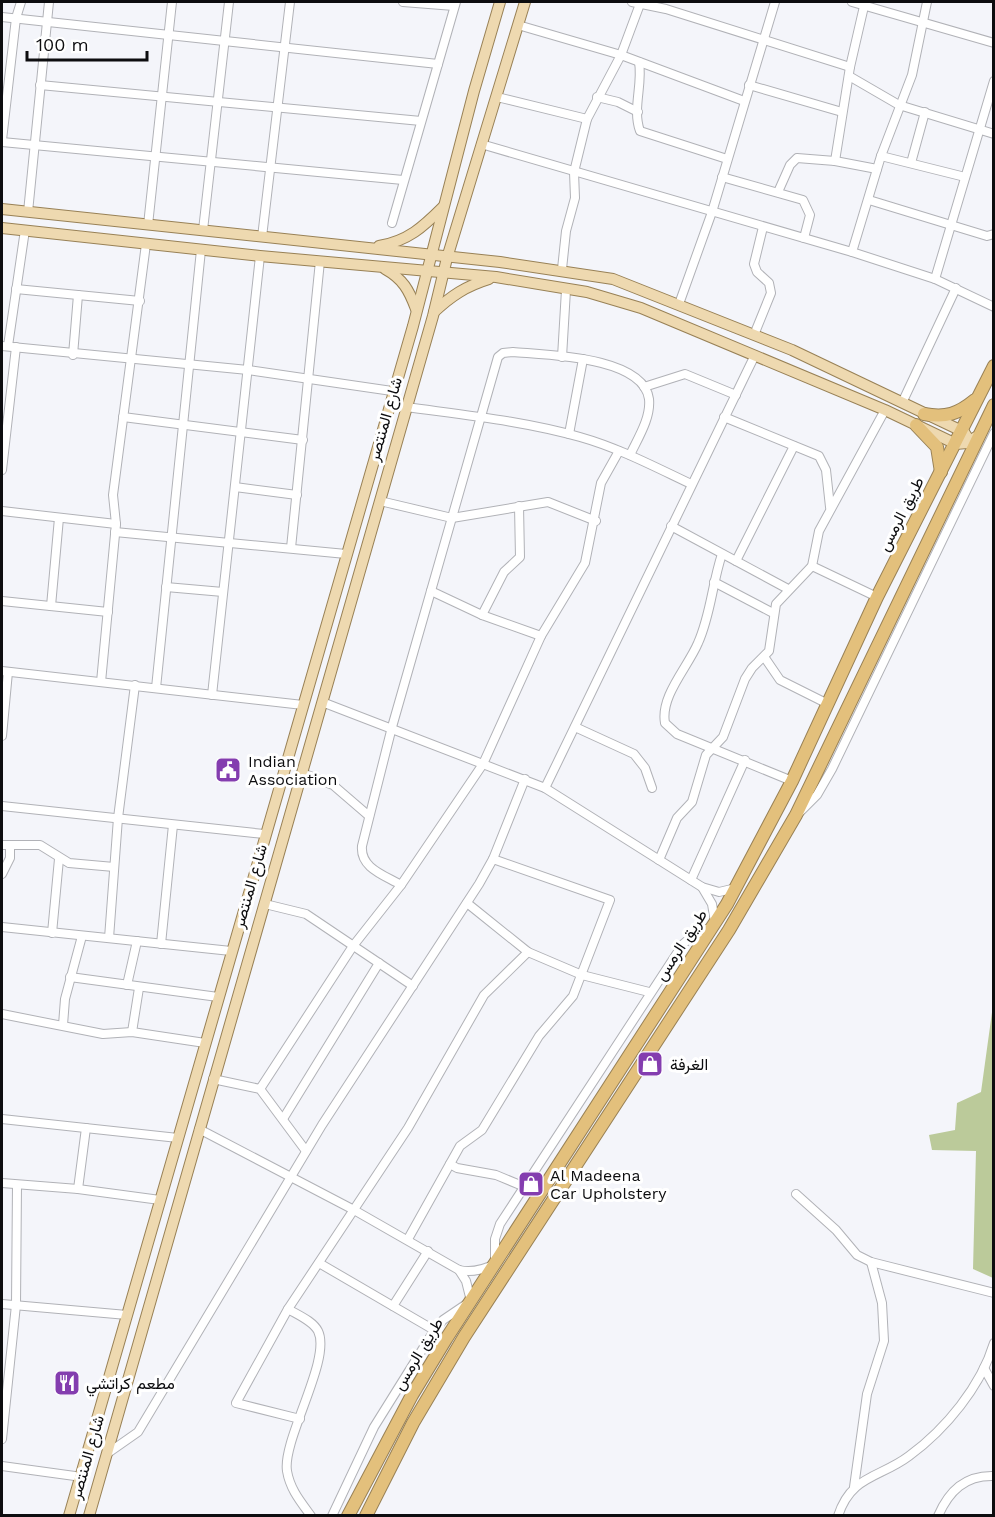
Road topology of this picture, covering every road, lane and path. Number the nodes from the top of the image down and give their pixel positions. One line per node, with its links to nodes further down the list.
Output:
1 (21, 2): 17 (street)
2 (49, 2): 19 (street)
3 (172, 2): 21 (street)
4 (229, 2): 22 (street)
5 (290, 2): 25 (street)
6 (402, 2): 14 (street)
7 (500, 2): 65 (main road, شارع المنتصر)
8 (525, 2): 20 (main road, شارع المنتصر)
9 (776, 2): 23 (street)
10 (852, 2): 13 (street)
11 (927, 2): 18 (street)
12 (636, 3): 15 (street); 26 (street)
13 (865, 3): 18 (street); 29 (street)
14 (455, 4): 28 (street)
15 (668, 5): 23 (street)
16 (2, 17): 17 (street)
17 (16, 18): 19 (street); 43 (street)
18 (923, 20): 24 (street); 38 (street)
19 (46, 22): 21 (street); 31 (street)
20 (518, 25): 26 (street); 34 (main road, شارع المنتصر)
21 (169, 35): 22 (street); 33 (street)
22 (224, 40): 25 (street); 37 (street)
23 (764, 40): 29 (street); 32 (street)
24 (993, 43)
25 (284, 48): 28 (street); 39 (street)
26 (621, 55): 27 (street); 35 (street)
27 (639, 62): 36 (street); 40 (street)
28 (438, 64): 45 (street)
29 (849, 72): 38 (street); 41 (street)
30 (993, 81): 46 (street)
31 (40, 85): 33 (street); 50 (street)
32 (749, 85): 36 (street); 41 (street)
33 (162, 96): 37 (street); 52 (street)
34 (497, 97): 44 (street); 49 (main road, شارع المنتصر)
35 (597, 97): 40 (street); 44 (street)
36 (744, 101): 53 (street)
37 (217, 102): 39 (street); 55 (street)
38 (900, 105): 42 (street); 51 (street)
39 (277, 108): 45 (street); 57 (street)
40 (638, 112): 53 (street)
41 (842, 112): 54 (street)
42 (925, 112): 46 (street); 56 (street)
43 (3, 114): 48 (street)
44 (587, 119): 59 (street)
45 (421, 121): 62 (street)
46 (979, 128): 47 (street); 61 (street)
47 (993, 134)
48 (2, 141): 50 (street)
49 (481, 144): 59 (street); 85 (main road, شارع المنتصر)
50 (34, 145): 52 (street); 67 (street)
51 (881, 156): 56 (street); 58 (street)
52 (155, 157): 55 (street); 70 (street)
53 (727, 159): 60 (street)
54 (835, 160): 58 (street); 63 (street)
55 (210, 162): 57 (street); 75 (street)
56 (911, 163): 61 (street)
57 (270, 168): 62 (street); 77 (street)
58 (877, 169): 64 (street)
59 (574, 172): 68 (street); 88 (street)
60 (722, 177): 63 (street); 68 (street)
61 (965, 177): 71 (street)
62 (403, 180): 69 (street)
63 (778, 192): 78 (street)
64 (869, 200): 71 (street); 82 (street)
65 (445, 204): 80 (main road); 84 (main road, شارع المنتصر)
66 (2, 209): 67 (main road)
67 (28, 212): 70 (main road)
68 (712, 212): 72 (street); 98 (street)
69 (392, 223)
70 (148, 225): 75 (main road)
71 (951, 226): 76 (street); 92 (street)
72 (763, 227): 78 (street); 102 (street)
73 (2, 228): 74 (main road)
74 (25, 230): 79 (main road); 94 (street)
75 (203, 230): 77 (main road)
76 (993, 234)
77 (262, 237): 80 (main road)
78 (804, 238): 82 (street)
79 (146, 244): 81 (main road); 97 (street)
80 (365, 249): 84 (main road)
81 (201, 250): 83 (main road); 110 (street)
82 (852, 252): 92 (street)
83 (260, 256): 86 (main road); 112 (street)
84 (430, 256): 85 (main road); 89 (main road, شارع المنتصر)
85 (447, 258): 88 (main road); 90 (main road, شارع المنتصر)
86 (320, 261): 87 (main road); 113 (street)
87 (380, 265): 89 (main road); 100 (main road)
88 (562, 269): 98 (main road)
89 (426, 271): 90 (main road); 100 (main road, شارع المنتصر)
90 (443, 273): 91 (main road); 101 (main road, شارع المنتصر)
91 (496, 278): 95 (main road); 101 (main road)
92 (935, 279): 93 (street)
93 (956, 288): 99 (street); 118 (street)
94 (16, 289): 96 (street); 103 (street)
95 (566, 290): 105 (main road); 107 (street)
96 (78, 295): 97 (street); 104 (street)
97 (140, 301): 109 (street)
98 (679, 304): 102 (main road)
99 (993, 307)
100 (416, 309): 115 (main road, شارع المنتصر)
101 (434, 313): 120 (main road, شارع المنتصر)
102 (754, 335): 106 (main road)
103 (9, 346): 104 (street); 138 (street)
104 (73, 355): 109 (street)
105 (755, 355): 106 (main road); 116 (street); 121 (main road)
106 (805, 356): 118 (main road)
107 (562, 357): 108 (street); 125 (street)
108 (583, 359): 114 (street); 131 (street)
109 (132, 360): 110 (street); 123 (street)
110 (189, 364): 112 (street); 126 (street)
111 (993, 366): 117 (highway, طريق الرمس)
112 (248, 370): 113 (street); 129 (street)
113 (310, 379): 115 (street); 132 (street)
114 (644, 387): 116 (street); 137 (street)
115 (392, 391): 155 (main road, شارع المنتصر)
116 (736, 394): 124 (street)
117 (979, 398): 122 (highway); 128 (highway, طريق الرمس)
118 (902, 403): 122 (main road)
119 (993, 405): 133 (highway, طريق الرمس)
120 (406, 408): 125 (street); 143 (main road, شارع المنتصر)
121 (885, 410): 127 (main road); 145 (street)
122 (924, 414): 128 (main road)
123 (123, 417): 126 (street); 151 (street)
124 (724, 417): 135 (street); 140 (street)
125 (479, 418): 131 (street); 148 (street)
126 (183, 425): 129 (street); 152 (street)
127 (916, 425): 134 (main road); 139 (highway)
128 (962, 431): 133 (main road); 134 (highway, طريق الرمس)
129 (241, 432): 132 (street); 141 (street)
130 (993, 433): 192 (street)
131 (569, 434): 136 (street)
132 (303, 440): 142 (street)
133 (974, 441): 134 (main road); 192 (highway, طريق الرمس)
134 (956, 444): 139 (highway, طريق الرمس)
135 (794, 446): 145 (street); 157 (street)
136 (620, 451): 137 (street); 149 (street)
137 (630, 455): 140 (street)
138 (2, 464)
139 (941, 473): 164 (highway, طريق الرمس)
140 (691, 484): 150 (street)
141 (234, 488): 142 (street); 153 (street)
142 (297, 495): 154 (street)
143 (380, 501): 148 (street); 177 (main road, شارع المنتصر)
144 (519, 506): 148 (street); 149 (street); 169 (street)
145 (830, 507): 158 (street)
146 (2, 511): 147 (street)
147 (59, 518): 151 (street); 166 (street)
148 (452, 518): 162 (street)
149 (596, 521): 170 (street)
150 (671, 526): 156 (street); 181 (street)
151 (115, 528): 152 (street); 167 (street)
152 (171, 537): 153 (street); 160 (street)
153 (228, 542): 154 (street); 163 (street)
154 (291, 548): 155 (street)
155 (346, 554): 179 (main road, شارع المنتصر)
156 (722, 554): 157 (street); 159 (street)
157 (736, 561): 161 (street)
158 (812, 566): 161 (street); 164 (street)
159 (714, 582): 168 (street); 183 (street)
160 (166, 587): 163 (street); 175 (street)
161 (788, 589): 168 (street)
162 (431, 591): 169 (street); 180 (street)
163 (223, 592): 176 (street)
164 (877, 597): 178 (highway, طريق الرمس)
165 (2, 601): 166 (street)
166 (51, 606): 167 (street)
167 (108, 612): 173 (street)
168 (773, 613): 171 (street)
169 (482, 615): 170 (street)
170 (541, 636): 185 (street)
171 (765, 658): 178 (street); 183 (street)
172 (5, 671): 173 (street); 182 (street)
173 (100, 682): 174 (street)
174 (135, 685): 175 (street); 194 (street)
175 (156, 688): 176 (street)
176 (212, 694): 179 (street)
177 (322, 702): 180 (street); 186 (main road, شارع المنتصر)
178 (828, 704): 188 (highway, طريق الرمس)
179 (303, 705): 196 (main road, شارع المنتصر)
180 (392, 727): 185 (street); 193 (street)
181 (575, 727): 189 (street); 190 (street)
182 (2, 736)
183 (713, 747): 184 (street); 200 (street)
184 (745, 760): 188 (street); 203 (street)
185 (483, 764): 187 (street); 204 (street)
186 (302, 773): 193 (street); 208 (main road, شارع المنتصر)
187 (525, 779): 189 (street); 198 (street)
188 (792, 781): 206 (highway, طريق الرمس)
189 (545, 788): 200 (street)
190 (652, 788)
191 (2, 806): 194 (street)
192 (796, 815): 277 (highway, طريق الرمس)
193 (369, 816): 204 (street)
194 (118, 818): 195 (street); 201 (street)
195 (173, 825): 196 (street); 215 (street)
196 (264, 834): 217 (main road, شارع المنتصر)
197 (6, 845): 199 (street); 202 (street)
198 (494, 859): 207 (street); 220 (street)
199 (59, 860): 201 (street); 211 (street)
200 (659, 860): 203 (street)
201 (114, 867): 213 (street)
202 (2, 874)
203 (692, 880): 205 (street)
204 (401, 885): 216 (street)
205 (702, 887): 206 (street); 209 (street)
206 (736, 888): 209 (highway, طريق الرمس)
207 (467, 903): 218 (street); 223 (street)
208 (265, 904): 216 (street); 231 (main road, شارع المنتصر)
209 (714, 925): 225 (street); 252 (highway, طريق الرمس)
210 (2, 927): 211 (street)
211 (52, 933): 212 (street)
212 (82, 936): 213 (street); 221 (street)
213 (109, 938): 214 (street)
214 (137, 941): 215 (street); 222 (street)
215 (161, 944): 217 (street)
216 (353, 946): 219 (street); 232 (street)
217 (231, 951): 226 (main road, شارع المنتصر)
218 (528, 952): 220 (street); 247 (street)
219 (379, 963): 223 (street); 234 (street)
220 (582, 975): 225 (street); 239 (street)
221 (70, 977): 222 (street); 228 (street)
222 (127, 985): 224 (street)
223 (413, 986): 238 (street)
224 (139, 988): 226 (street); 229 (street)
225 (650, 992): 243 (street)
226 (218, 997): 230 (main road, شارع المنتصر)
227 (2, 1014): 228 (street)
228 (63, 1025): 229 (street)
229 (132, 1032): 230 (street)
230 (205, 1043): 237 (main road, شارع المنتصر)
231 (213, 1079): 232 (street); 236 (main road, شارع المنتصر)
232 (260, 1089): 234 (street)
233 (2, 1119): 235 (street)
234 (283, 1119): 238 (street)
235 (86, 1128): 237 (street); 244 (street)
236 (199, 1129): 240 (street); 267 (main road, شارع المنتصر)
237 (178, 1138): 246 (main road, شارع المنتصر)
238 (306, 1151): 240 (street)
239 (450, 1164): 243 (street); 248 (street)
240 (290, 1175): 247 (street); 267 (street)
241 (2, 1183): 242 (street)
242 (17, 1185): 244 (street); 257 (street)
243 (525, 1187): 252 (street)
244 (78, 1189): 246 (street)
245 (796, 1194): 250 (street)
246 (160, 1200): 260 (main road, شارع المنتصر)
247 (354, 1209): 248 (street); 251 (street)
248 (408, 1239): 249 (street)
249 (428, 1251): 253 (street); 258 (street)
250 (872, 1262): 254 (street); 271 (street)
251 (319, 1263): 258 (street); 259 (street)
252 (495, 1264): 253 (street); 255 (highway, طريق الرمس)
253 (459, 1270): 255 (street)
254 (993, 1293)
255 (471, 1301): 261 (street); 276 (highway, طريق الرمس)
256 (2, 1304): 257 (street)
257 (16, 1305): 260 (street); 266 (street)
258 (393, 1306): 261 (street)
259 (288, 1309): 265 (street); 265 (street)
260 (127, 1315): 270 (main road, شارع المنتصر)
261 (434, 1330): 275 (street)
262 (993, 1349): 263 (street)
263 (984, 1368): 264 (street); 271 (street)
264 (993, 1386)
265 (300, 1419): 274 (street)
266 (2, 1439)
267 (108, 1453): 273 (main road, شارع المنتصر)
268 (2, 1466): 270 (street)
269 (993, 1476): 279 (street)
270 (82, 1477): 272 (main road, شارع المنتصر)
271 (854, 1487): 278 (street)
272 (69, 1515)
273 (89, 1515)
274 (311, 1515)
275 (332, 1515)
276 (348, 1515)
277 (366, 1515)
278 (838, 1515)
279 (938, 1515)

